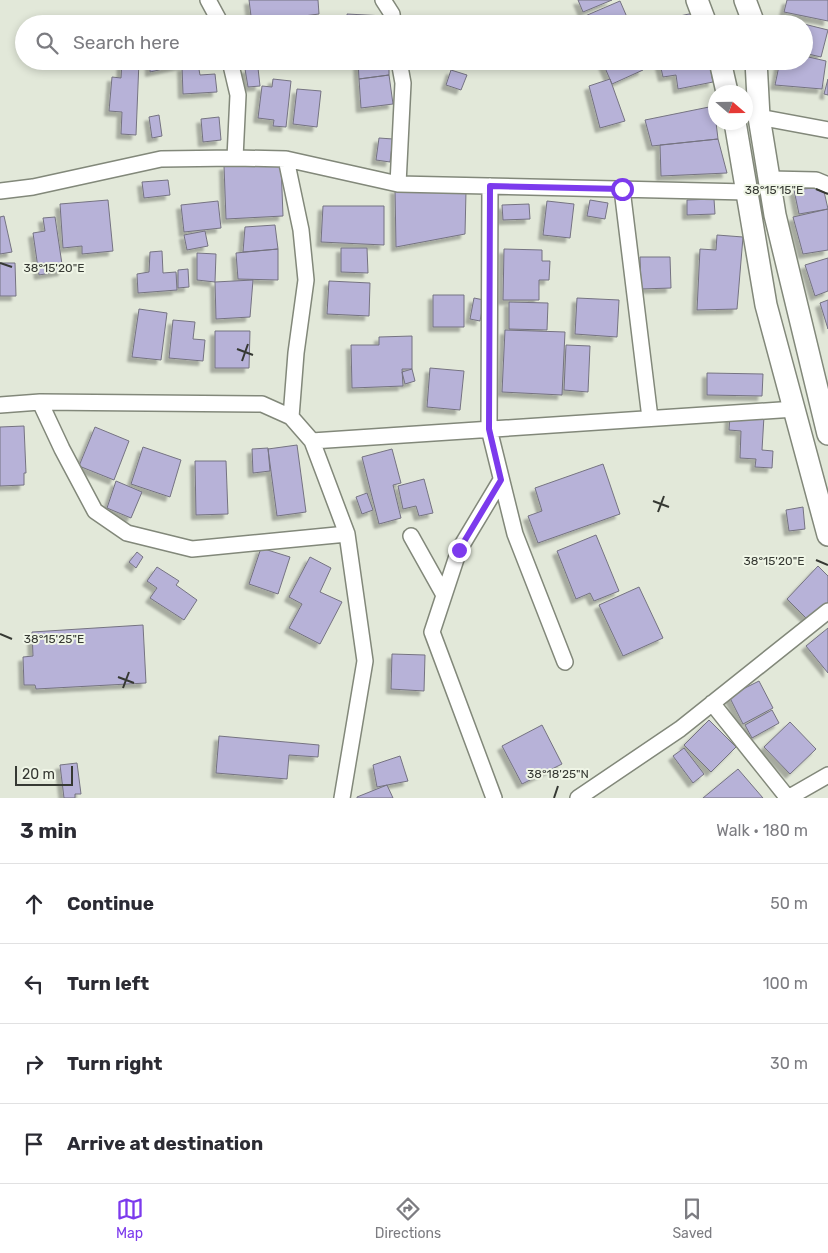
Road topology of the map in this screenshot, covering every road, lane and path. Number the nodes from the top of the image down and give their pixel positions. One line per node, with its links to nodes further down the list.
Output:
1 (208, 0): 6 (street)
2 (383, 0): 7 (street)
3 (697, 0): 8 (main road)
4 (745, 0): 9 (main road)
5 (758, 0): 10 (street)
6 (216, 15)
7 (392, 15)
8 (703, 15)
9 (750, 15)
10 (754, 15)
11 (232, 70): 19 (street)
12 (400, 70): 22 (street)
13 (722, 70): 15 (main road)
14 (756, 70): 16 (main road)
15 (725, 85)
16 (759, 117): 18 (street); 21 (main road)
17 (736, 130): 27 (main road)
18 (828, 130)
19 (235, 158): 20 (street); 26 (street)
20 (286, 159): 22 (street); 31 (street)
21 (770, 179): 23 (street); 34 (main road)
22 (398, 184): 24 (street)
23 (828, 185)
24 (490, 186): 25 (street); 33 (street)
25 (622, 189): 27 (street); 32 (street)
26 (0, 191)
27 (747, 192): 30 (main road)
28 (40, 402): 29 (street); 31 (street); 37 (street)
29 (0, 405)
30 (795, 409): 32 (street); 38 (main road)
31 (291, 417): 35 (street)
32 (650, 418): 33 (street)
33 (489, 429): 35 (street); 36 (street)
34 (828, 434)
35 (312, 441): 37 (street)
36 (501, 480): 40 (street); 42 (street)
37 (347, 534): 45 (street)
38 (828, 535)
39 (411, 536): 40 (street)
40 (444, 595): 46 (street)
41 (828, 611): 43 (street)
42 (565, 662)
43 (712, 703): 47 (street); 48 (street)
44 (828, 775): 48 (street)
45 (342, 798)
46 (494, 798)
47 (578, 798)
48 (788, 798)

